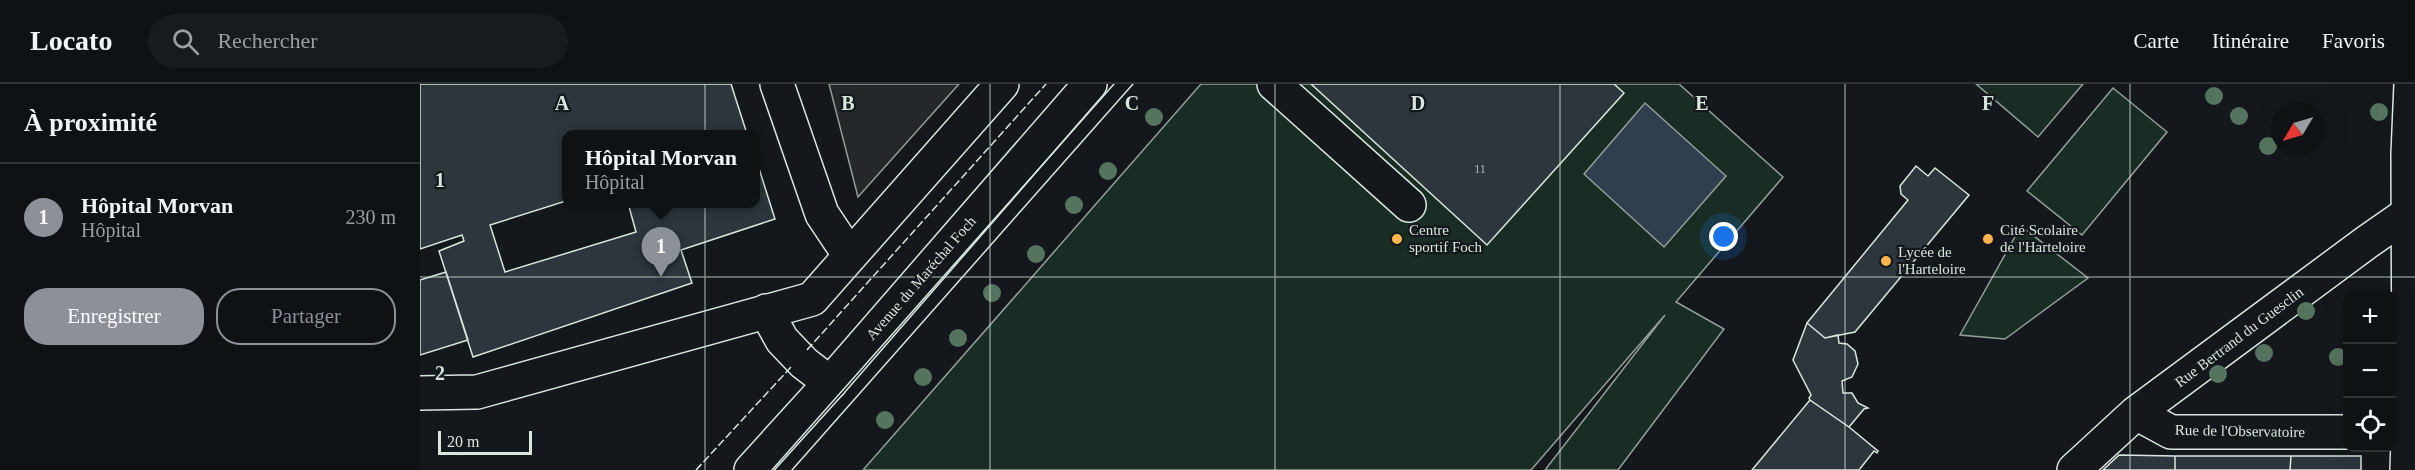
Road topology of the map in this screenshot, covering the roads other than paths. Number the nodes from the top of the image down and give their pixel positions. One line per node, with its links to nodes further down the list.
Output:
1 (777, 84): 9 (main road)
2 (1002, 84): 9 (main road)
3 (1090, 84): 12 (main road, Avenue du Maréchal Foch)
4 (1274, 84): 7 (main road)
5 (2410, 84): 6 (main road)
6 (2412, 154): 8 (main road)
7 (1409, 205)
8 (2410, 212): 10 (main road); 14 (main road, Rue Bertrand du Guesclin)
9 (850, 256): 11 (main road)
10 (2413, 280): 16 (main road)
11 (766, 312): 12 (main road); 13 (main road)
12 (830, 383): 17 (main road, Avenue du Maréchal Foch)
13 (420, 393)
14 (2136, 413): 15 (main road, Rue de l'Observatoire); 18 (main road, Rue Bertrand du Guesclin)
15 (2343, 432)
16 (2405, 433): 19 (main road)
17 (751, 470)
18 (2074, 470)
19 (2407, 470)

